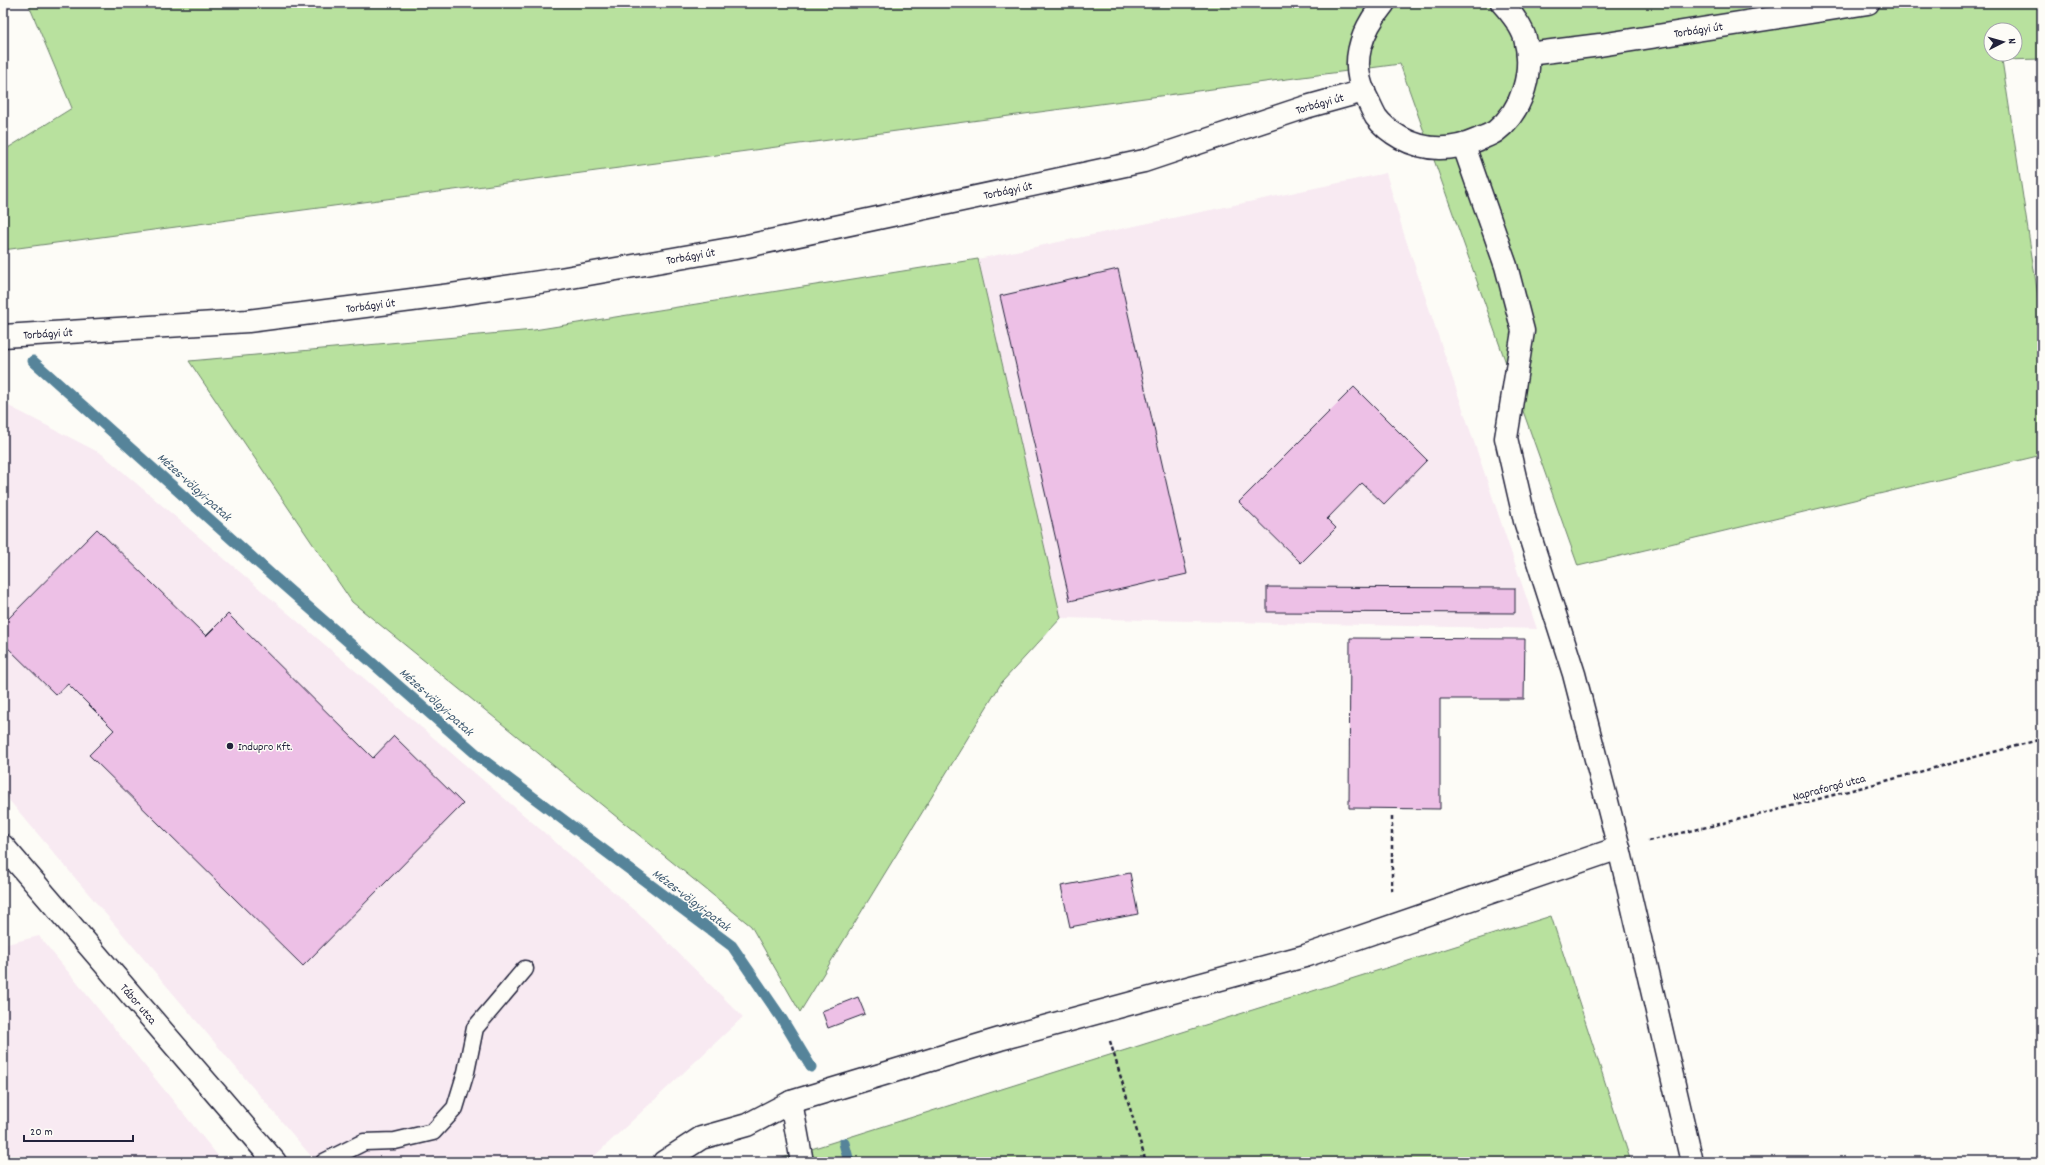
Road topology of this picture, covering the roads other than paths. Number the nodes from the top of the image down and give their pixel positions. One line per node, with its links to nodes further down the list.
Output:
1 (1384, 3): 5 (street)
2 (1502, 3): 4 (street)
3 (1868, 3): 4 (street, Torbágyi út)
4 (1528, 54): 6 (street)
5 (1364, 91): 6 (street); 7 (street, Torbágyi út)
6 (1464, 146): 9 (street)
7 (3, 336)
8 (3, 846): 12 (street, Tábor utca)
9 (1619, 848): 11 (street); 16 (street)
10 (525, 969): 13 (lane)
11 (791, 1102): 14 (street); 15 (street)
12 (275, 1162)
13 (324, 1162)
14 (664, 1162)
15 (802, 1162)
16 (1692, 1162)

